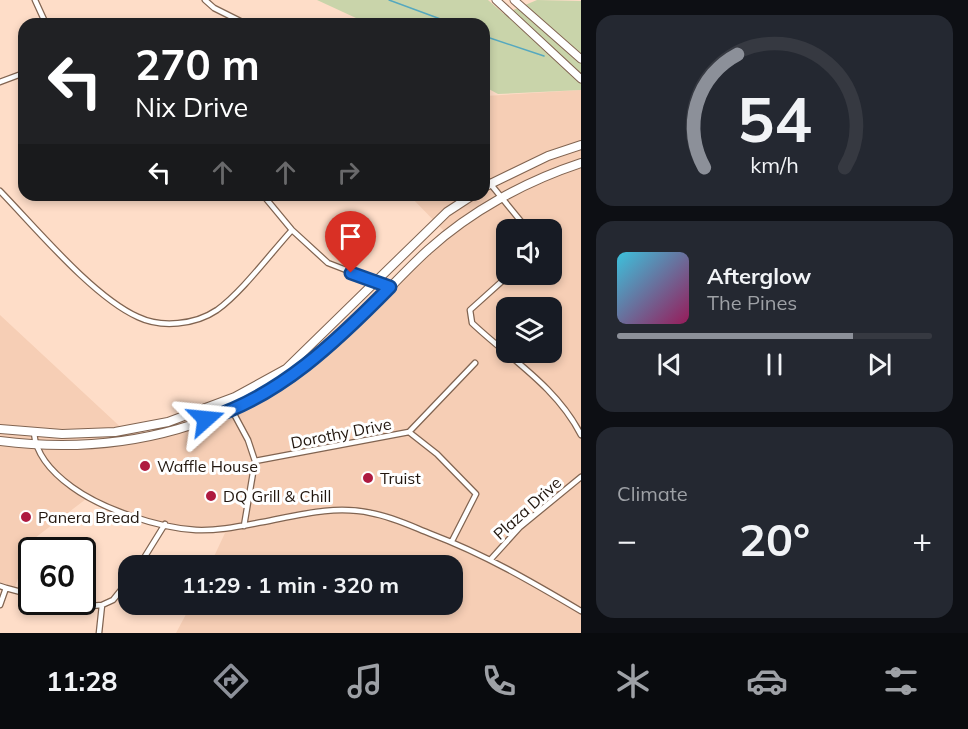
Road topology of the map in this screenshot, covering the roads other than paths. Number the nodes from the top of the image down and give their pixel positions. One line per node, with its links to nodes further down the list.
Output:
1 (35, 0): 5 (street)
2 (205, 0): 6 (street)
3 (496, 0): 9 (street)
4 (514, 0): 7 (street)
5 (42, 18)
6 (234, 18)
7 (581, 59)
8 (18, 76): 10 (street)
9 (581, 79)
10 (0, 82)
11 (581, 145): 13 (main road)
12 (581, 163): 16 (main road)
13 (490, 184)
14 (490, 188): 16 (street)
15 (0, 191): 20 (street)
16 (501, 198): 19 (street); 23 (main road)
17 (268, 201): 20 (street)
18 (464, 201): 21 (main road)
19 (519, 219)
20 (292, 230): 21 (street)
21 (379, 281): 23 (street); 25 (main road)
22 (498, 285): 30 (street)
23 (390, 287): 26 (main road)
24 (475, 363): 28 (street, Dorothy Drive)
25 (227, 401): 26 (street); 29 (main road)
26 (233, 411): 32 (main road); 33 (street)
27 (0, 429): 29 (main road)
28 (409, 432): 33 (street, Dorothy Drive); 37 (street)
29 (34, 433): 32 (street)
30 (581, 435)
31 (0, 441): 32 (main road)
32 (35, 444): 35 (street)
33 (255, 461): 36 (street)
34 (581, 477): 39 (street, Plaza Drive)
35 (165, 524): 36 (street); 38 (street)
36 (244, 526): 37 (street)
37 (452, 541): 39 (street)
38 (145, 555)
39 (491, 559): 46 (street)
40 (3, 587): 41 (street); 43 (street)
41 (18, 591)
42 (118, 594): 44 (street)
43 (0, 605)
44 (102, 605): 45 (street); 47 (street)
45 (96, 606)
46 (581, 610)
47 (99, 633)

